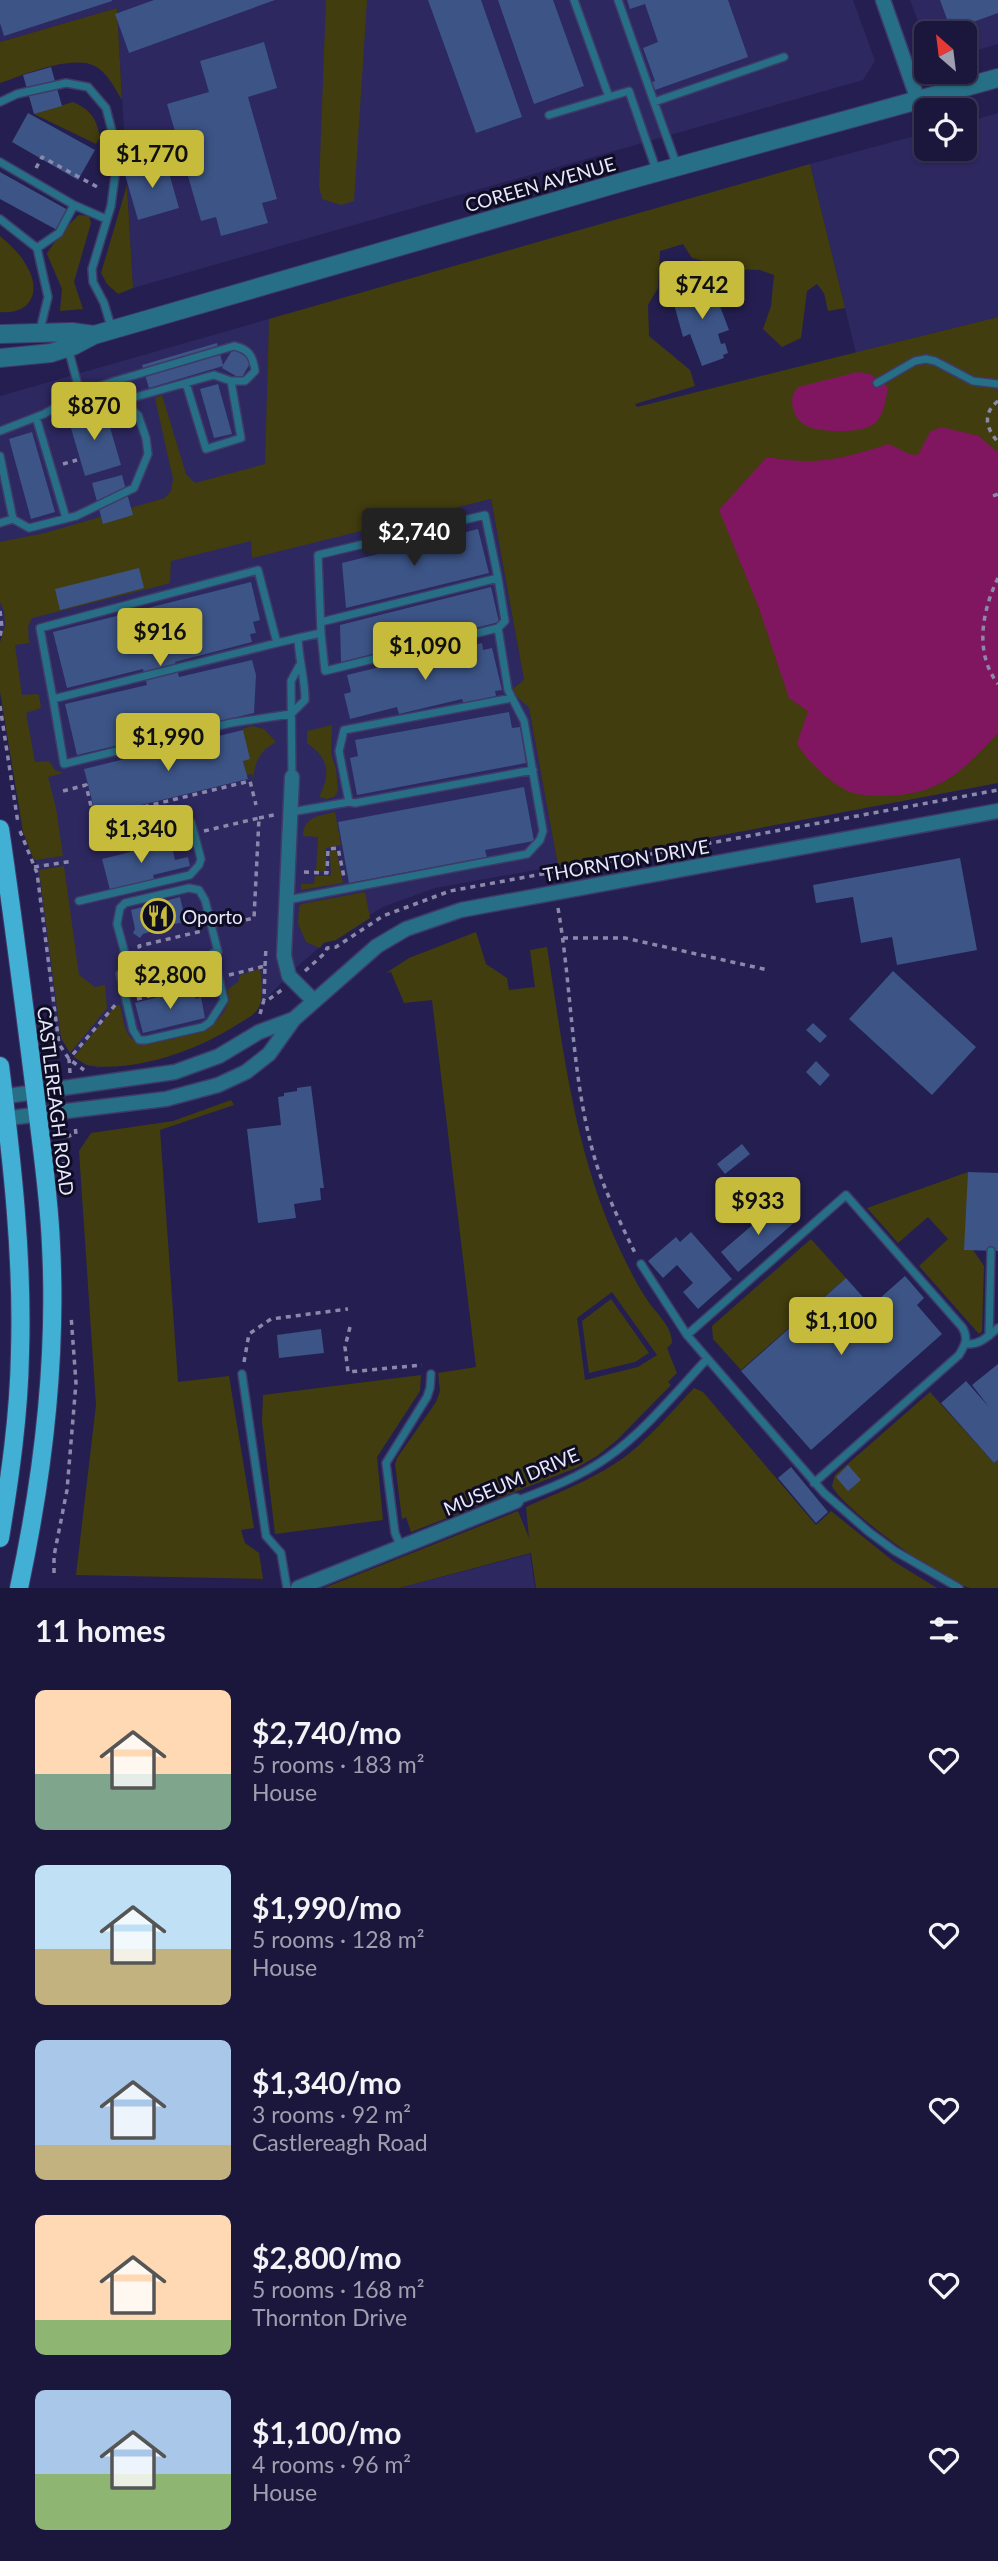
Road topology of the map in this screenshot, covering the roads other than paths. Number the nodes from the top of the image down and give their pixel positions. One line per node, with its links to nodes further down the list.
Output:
1 (574, 0): 6 (lane)
2 (618, 0): 11 (lane)
3 (883, 0): 7 (street)
4 (784, 57): 11 (lane)
5 (998, 78): 8 (street, COREEN AVENUE)
6 (609, 97): 12 (lane); 15 (lane)
7 (917, 98)
8 (925, 98)
9 (914, 101): 14 (street, COREEN AVENUE)
10 (0, 102): 18 (lane)
11 (654, 102): 14 (lane)
12 (549, 115)
13 (0, 162): 16 (lane)
14 (677, 167): 15 (street, COREEN AVENUE)
15 (657, 172): 20 (street, COREEN AVENUE)
16 (74, 205): 18 (lane); 19 (lane)
17 (0, 219): 19 (lane)
18 (106, 219): 20 (lane)
19 (37, 248): 22 (lane)
20 (112, 330): 23 (street, COREEN AVENUE)
21 (0, 334): 22 (street, COREEN AVENUE)
22 (39, 334): 23 (street, COREEN AVENUE)
23 (94, 335): 24 (street, COREEN AVENUE)
24 (68, 348): 25 (street, COREEN AVENUE); 31 (lane)
25 (0, 358)
26 (115, 381): 27 (lane); 31 (lane); 32 (lane)
27 (231, 381): 28 (lane); 28 (lane)
28 (186, 383): 32 (lane)
29 (877, 383): 30 (lane)
30 (998, 384)
31 (80, 393): 33 (lane)
32 (121, 401): 36 (lane)
33 (36, 417): 34 (lane); 36 (lane)
34 (0, 431)
35 (0, 456): 37 (lane)
36 (66, 518): 37 (lane)
37 (13, 519): 38 (lane)
38 (0, 523)
39 (498, 578): 40 (lane); 40 (lane); 41 (lane)
40 (321, 622): 42 (lane)
41 (498, 628): 42 (lane); 46 (lane)
42 (321, 634): 43 (lane)
43 (298, 638): 44 (lane); 45 (lane)
44 (276, 643): 47 (lane); 47 (lane)
45 (299, 666): 48 (lane); 48 (lane)
46 (512, 698): 49 (lane); 51 (lane)
47 (53, 699): 48 (lane)
48 (291, 714): 50 (lane)
49 (533, 770): 51 (lane); 56 (lane)
50 (292, 777): 53 (street)
51 (349, 802): 53 (lane)
52 (998, 811): 60 (street, THORNTON DRIVE)
53 (290, 812): 56 (street)
54 (191, 821): 57 (lane)
55 (0, 829): 63 (main road, CASTLEREAGH ROAD)
56 (286, 900): 60 (street)
57 (79, 901)
58 (130, 972): 59 (lane)
59 (120, 974)
60 (314, 1001): 61 (street, THORNTON DRIVE)
61 (294, 1019): 63 (street, THORNTON DRIVE); 65 (street, THORNTON DRIVE)
62 (0, 1066): 64 (main road)
63 (34, 1091): 64 (street, THORNTON DRIVE); 65 (main road, CASTLEREAGH ROAD)
64 (2, 1097): 66 (main road)
65 (38, 1116): 66 (street, THORNTON DRIVE); 80 (main road, CASTLEREAGH ROAD)
66 (3, 1119): 78 (main road)
67 (991, 1251): 71 (lane)
68 (641, 1264): 70 (lane)
69 (998, 1328): 71 (lane)
70 (687, 1335): 72 (lane); 73 (lane)
71 (989, 1336): 72 (lane)
72 (965, 1344): 76 (lane)
73 (707, 1359): 76 (lane); 77 (lane, MUSEUM DRIVE)
74 (242, 1374): 81 (lane)
75 (431, 1374): 79 (lane)
76 (814, 1483): 83 (lane)
77 (516, 1501): 79 (street, MUSEUM DRIVE)
78 (0, 1538)
79 (401, 1547): 82 (street, MUSEUM DRIVE)
80 (19, 1588)
81 (287, 1588)
82 (298, 1588)
83 (959, 1588)

